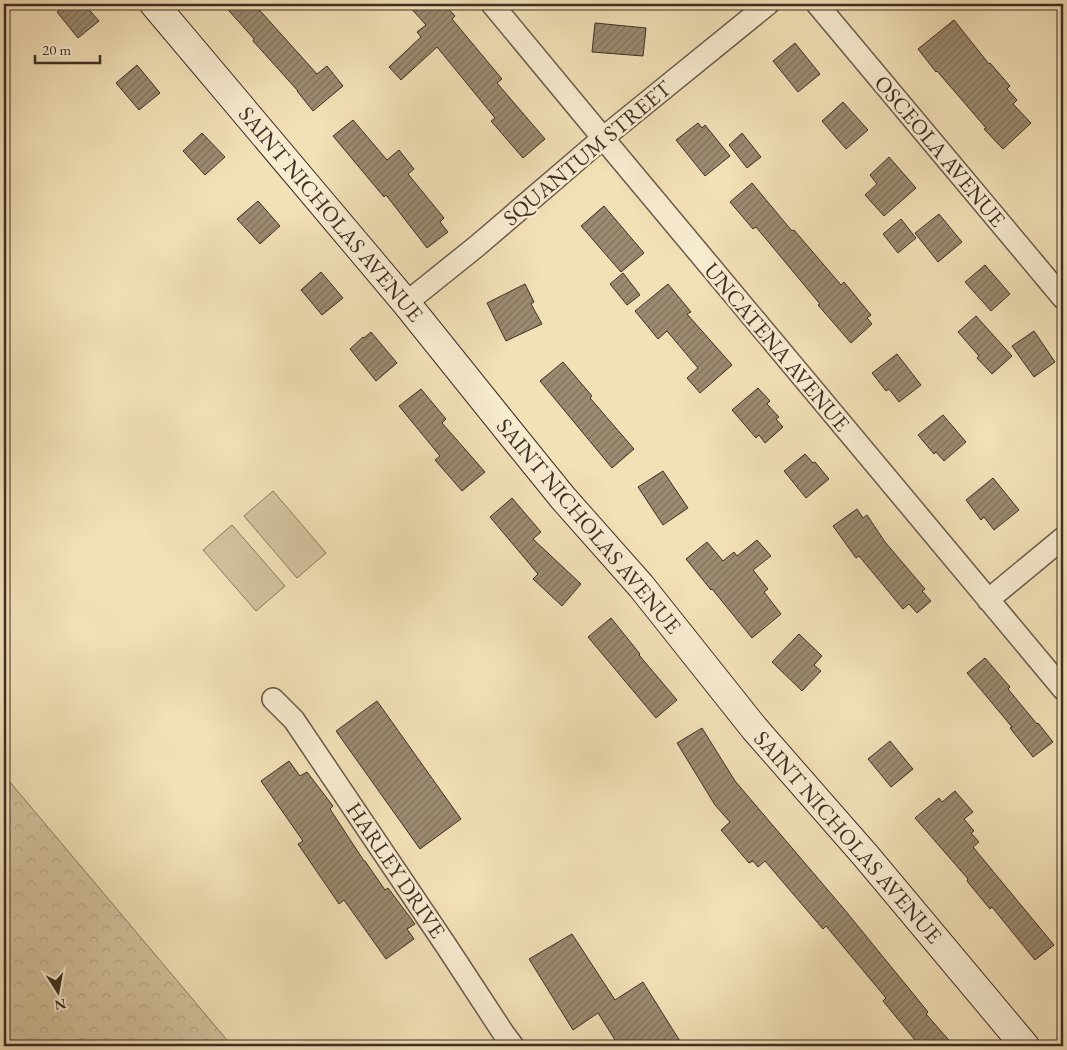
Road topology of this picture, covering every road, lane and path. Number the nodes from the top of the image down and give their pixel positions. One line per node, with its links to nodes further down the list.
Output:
1 (154, 4): 7 (street, SAINT NICHOLAS AVENUE)
2 (492, 4): 5 (street, UNCATENA AVENUE)
3 (768, 4): 5 (street, SQUANTUM STREET)
4 (817, 4): 6 (street, OSCEOLA AVENUE)
5 (603, 138): 7 (street, SQUANTUM STREET); 9 (street, UNCATENA AVENUE)
6 (1063, 298)
7 (406, 303): 13 (street, SAINT NICHOLAS AVENUE)
8 (1063, 538): 9 (street)
9 (988, 600): 10 (street, UNCATENA AVENUE)
10 (1063, 689)
11 (273, 699): 12 (street, HARLEY DRIVE)
12 (513, 1046)
13 (1025, 1046)

